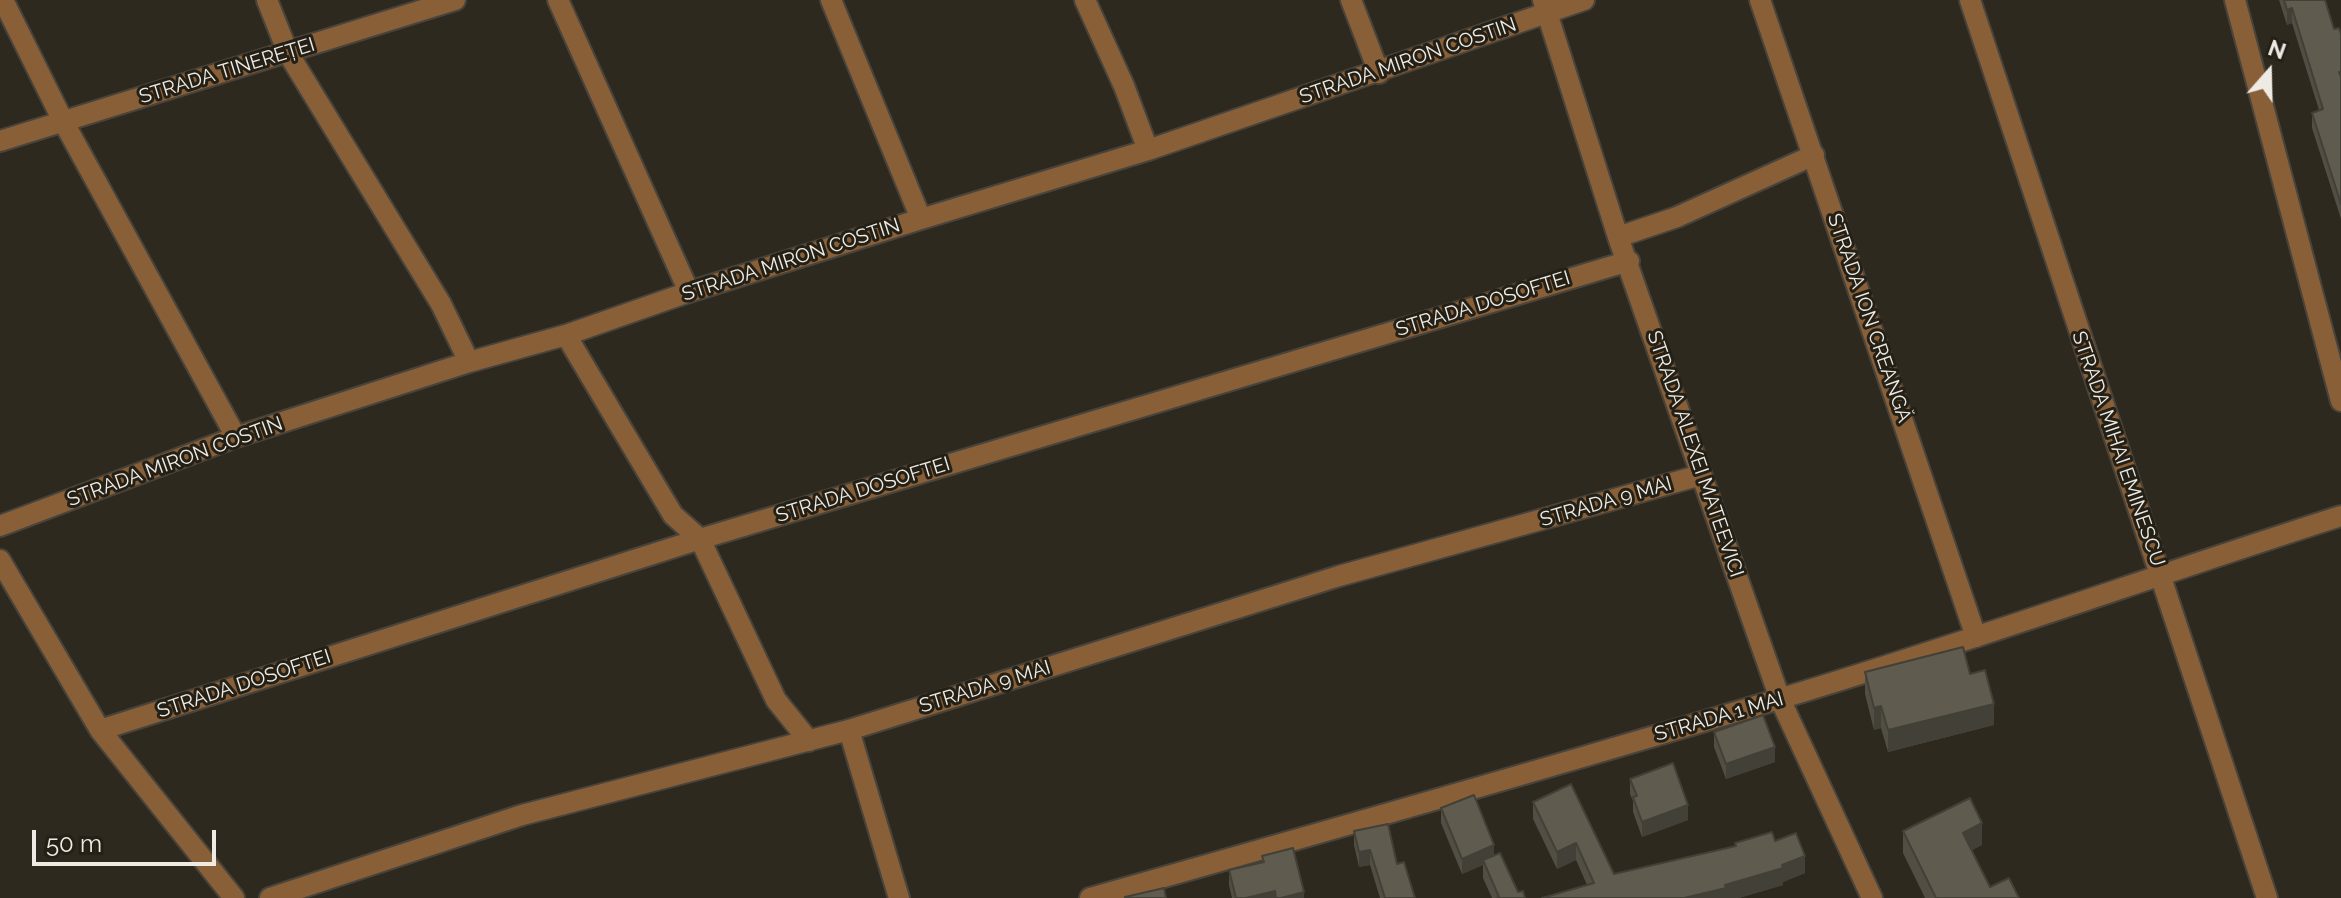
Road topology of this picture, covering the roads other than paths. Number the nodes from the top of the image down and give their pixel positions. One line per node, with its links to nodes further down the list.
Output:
1 (3, 0): 15 (street)
2 (267, 0): 13 (street)
3 (455, 0): 13 (street, STRADA TINEREȚEI)
4 (558, 0): 22 (street)
5 (831, 0): 19 (street)
6 (1085, 0): 17 (street)
7 (1351, 0): 14 (street)
8 (1584, 0): 12 (street, STRADA MIRON COSTIN)
9 (1760, 0): 18 (street, STRADA ION CREANGĂ)
10 (1970, 0): 32 (street, STRADA MIHAI EMINESCU)
11 (2235, 0): 25 (street)
12 (1544, 6): 14 (street, STRADA MIRON COSTIN); 20 (street, STRADA ALEXEI MATEEVICI)
13 (288, 53): 15 (street, STRADA TINEREȚEI); 24 (street)
14 (1379, 73): 17 (street, STRADA MIRON COSTIN)
15 (63, 121): 16 (street, STRADA TINEREȚEI); 26 (street)
16 (0, 141)
17 (1148, 150): 19 (street, STRADA MIRON COSTIN)
18 (1814, 155): 20 (street); 33 (street, STRADA ION CREANGĂ)
19 (921, 219): 22 (street, STRADA MIRON COSTIN)
20 (1618, 237): 21 (street, STRADA ALEXEI MATEEVICI)
21 (1629, 261): 27 (street, STRADA ALEXEI MATEEVICI); 30 (street, STRADA DOSOFTEI)
22 (689, 292): 23 (street, STRADA MIRON COSTIN)
23 (566, 335): 24 (street, STRADA MIRON COSTIN); 30 (street)
24 (469, 362): 26 (street, STRADA MIRON COSTIN)
25 (2341, 401)
26 (236, 437): 29 (street, STRADA MIRON COSTIN)
27 (1701, 475): 34 (street, STRADA ALEXEI MATEEVICI); 36 (street, STRADA 9 MAI)
28 (2341, 516): 32 (street, STRADA 1 MAI)
29 (0, 526)
30 (700, 539): 35 (street, STRADA DOSOFTEI); 37 (street)
31 (0, 560): 35 (street)
32 (2160, 574): 33 (street, STRADA 1 MAI); 43 (street, STRADA MIHAI EMINESCU)
33 (1976, 637): 34 (street, STRADA 1 MAI)
34 (1780, 699): 41 (street, STRADA 1 MAI); 42 (street, STRADA ALEXEI MATEEVICI)
35 (100, 730): 38 (street)
36 (849, 730): 37 (street, STRADA 9 MAI); 40 (street)
37 (809, 741): 39 (street, STRADA 9 MAI)
38 (234, 898)
39 (270, 898)
40 (899, 898)
41 (1090, 898)
42 (1872, 898)
43 (2267, 898)

